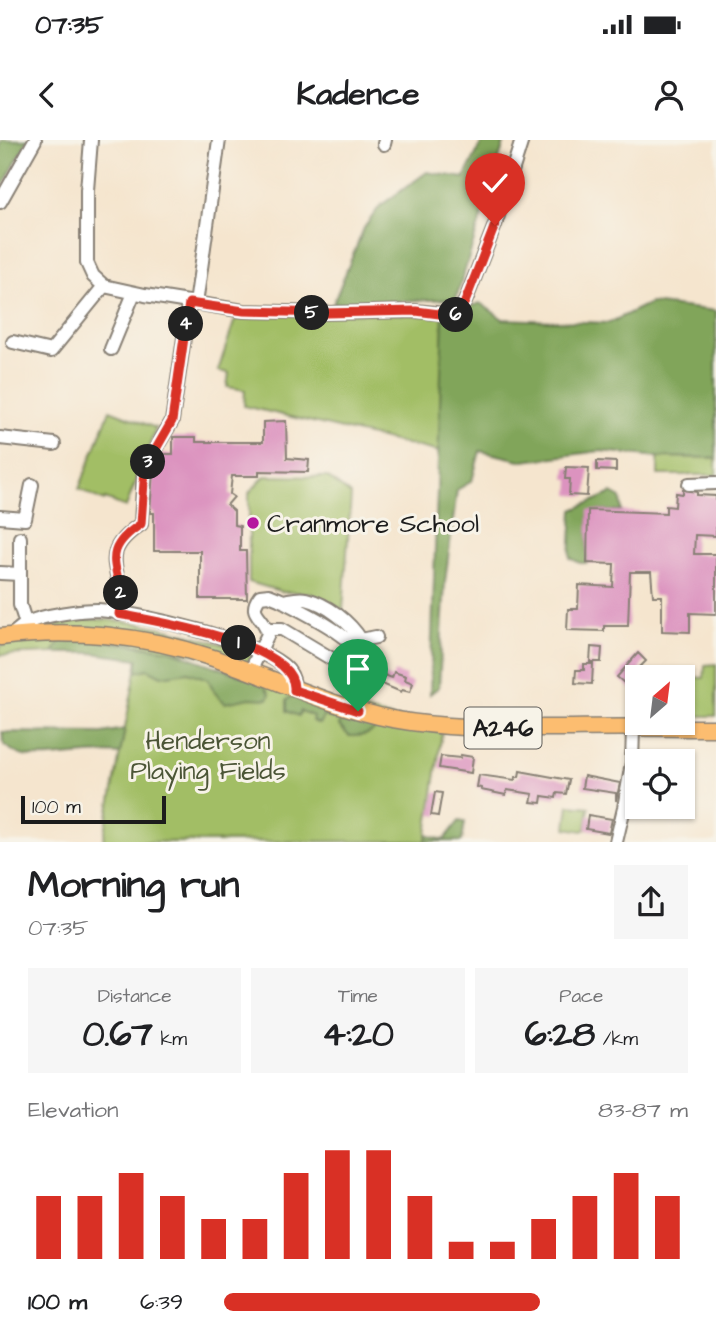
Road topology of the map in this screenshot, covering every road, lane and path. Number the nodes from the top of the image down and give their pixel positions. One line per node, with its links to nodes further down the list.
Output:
1 (35, 140): 5 (street)
2 (92, 140): 6 (street)
3 (219, 140): 8 (street)
4 (522, 140): 8 (street)
5 (0, 202)
6 (104, 286): 7 (street); 9 (street)
7 (134, 293): 8 (street); 10 (street)
8 (192, 304): 20 (street)
9 (13, 342)
10 (111, 349)
11 (0, 438): 12 (street)
12 (54, 444)
13 (688, 484): 14 (street)
14 (716, 484)
15 (32, 485): 16 (street)
16 (0, 517)
17 (20, 538): 19 (street)
18 (0, 573): 19 (street)
19 (20, 574): 21 (street)
20 (119, 614): 21 (street); 26 (street)
21 (26, 624): 23 (street)
22 (268, 629): 25 (street); 25 (street); 26 (street)
23 (6, 636): 27 (main road, A246)
24 (376, 637): 25 (street)
25 (357, 643)
26 (260, 652): 27 (street); 28 (street)
27 (250, 672): 28 (main road, A246)
28 (294, 690): 29 (main road, A246)
29 (625, 728)
30 (695, 728): 31 (main road, A246)
31 (716, 728)
32 (633, 735): 33 (street)
33 (616, 842)

